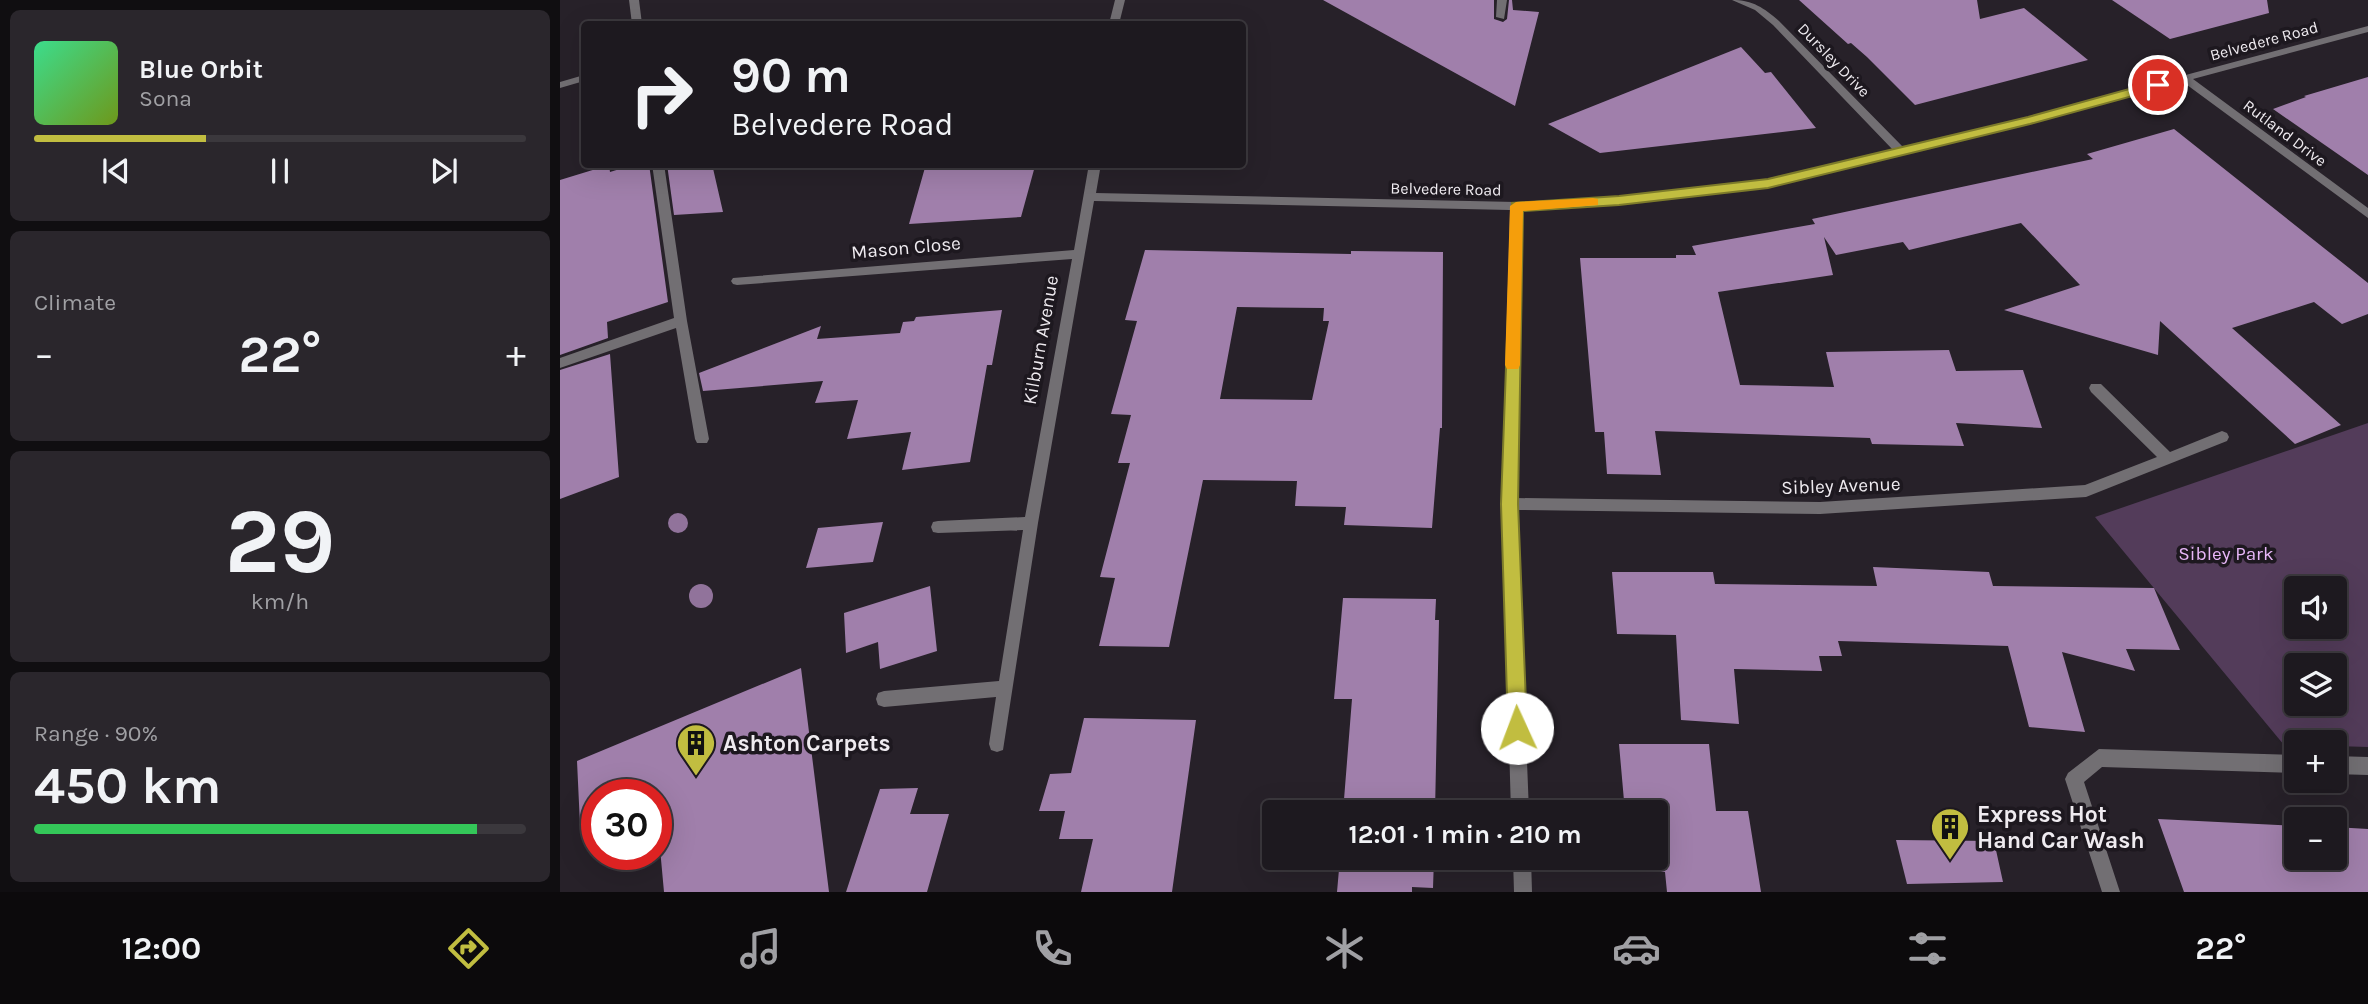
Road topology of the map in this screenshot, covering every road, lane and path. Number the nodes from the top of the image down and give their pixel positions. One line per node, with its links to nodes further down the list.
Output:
1 (634, 0): 6 (street)
2 (1120, 0): 7 (street)
3 (1502, 0): 5 (street)
4 (1737, 0): 12 (street, Dursley Drive)
5 (1501, 17)
6 (637, 21)
7 (1115, 21)
8 (2368, 29): 9 (street, Belvedere Road)
9 (2184, 78): 12 (street, Belvedere Road); 17 (street, Rutland Drive)
10 (581, 79): 11 (street)
11 (560, 85)
12 (1901, 152): 16 (street, Belvedere Road)
13 (659, 168): 20 (street)
14 (1095, 168): 15 (street, Kilburn Avenue)
15 (1091, 197): 16 (street, Belvedere Road); 18 (street, Kilburn Avenue)
16 (1516, 206): 26 (street)
17 (2368, 214)
18 (1077, 254): 19 (street, Mason Close); 27 (street, Kilburn Avenue)
19 (737, 281)
20 (681, 321): 21 (street); 24 (street)
21 (560, 363)
22 (2096, 388): 25 (street)
23 (2222, 437): 25 (street, Sibley Avenue)
24 (702, 439)
25 (2168, 458): 26 (street, Sibley Avenue)
26 (1509, 504): 35 (street)
27 (1031, 523): 28 (street); 29 (street, Kilburn Avenue)
28 (938, 527)
29 (1005, 688): 30 (street); 31 (street, Kilburn Avenue)
30 (884, 699)
31 (997, 744)
32 (2284, 764): 38 (street)
33 (2347, 765): 34 (street)
34 (2368, 766)
35 (1520, 800)
36 (1522, 870): 37 (street)
37 (1523, 892)
38 (2111, 892)

